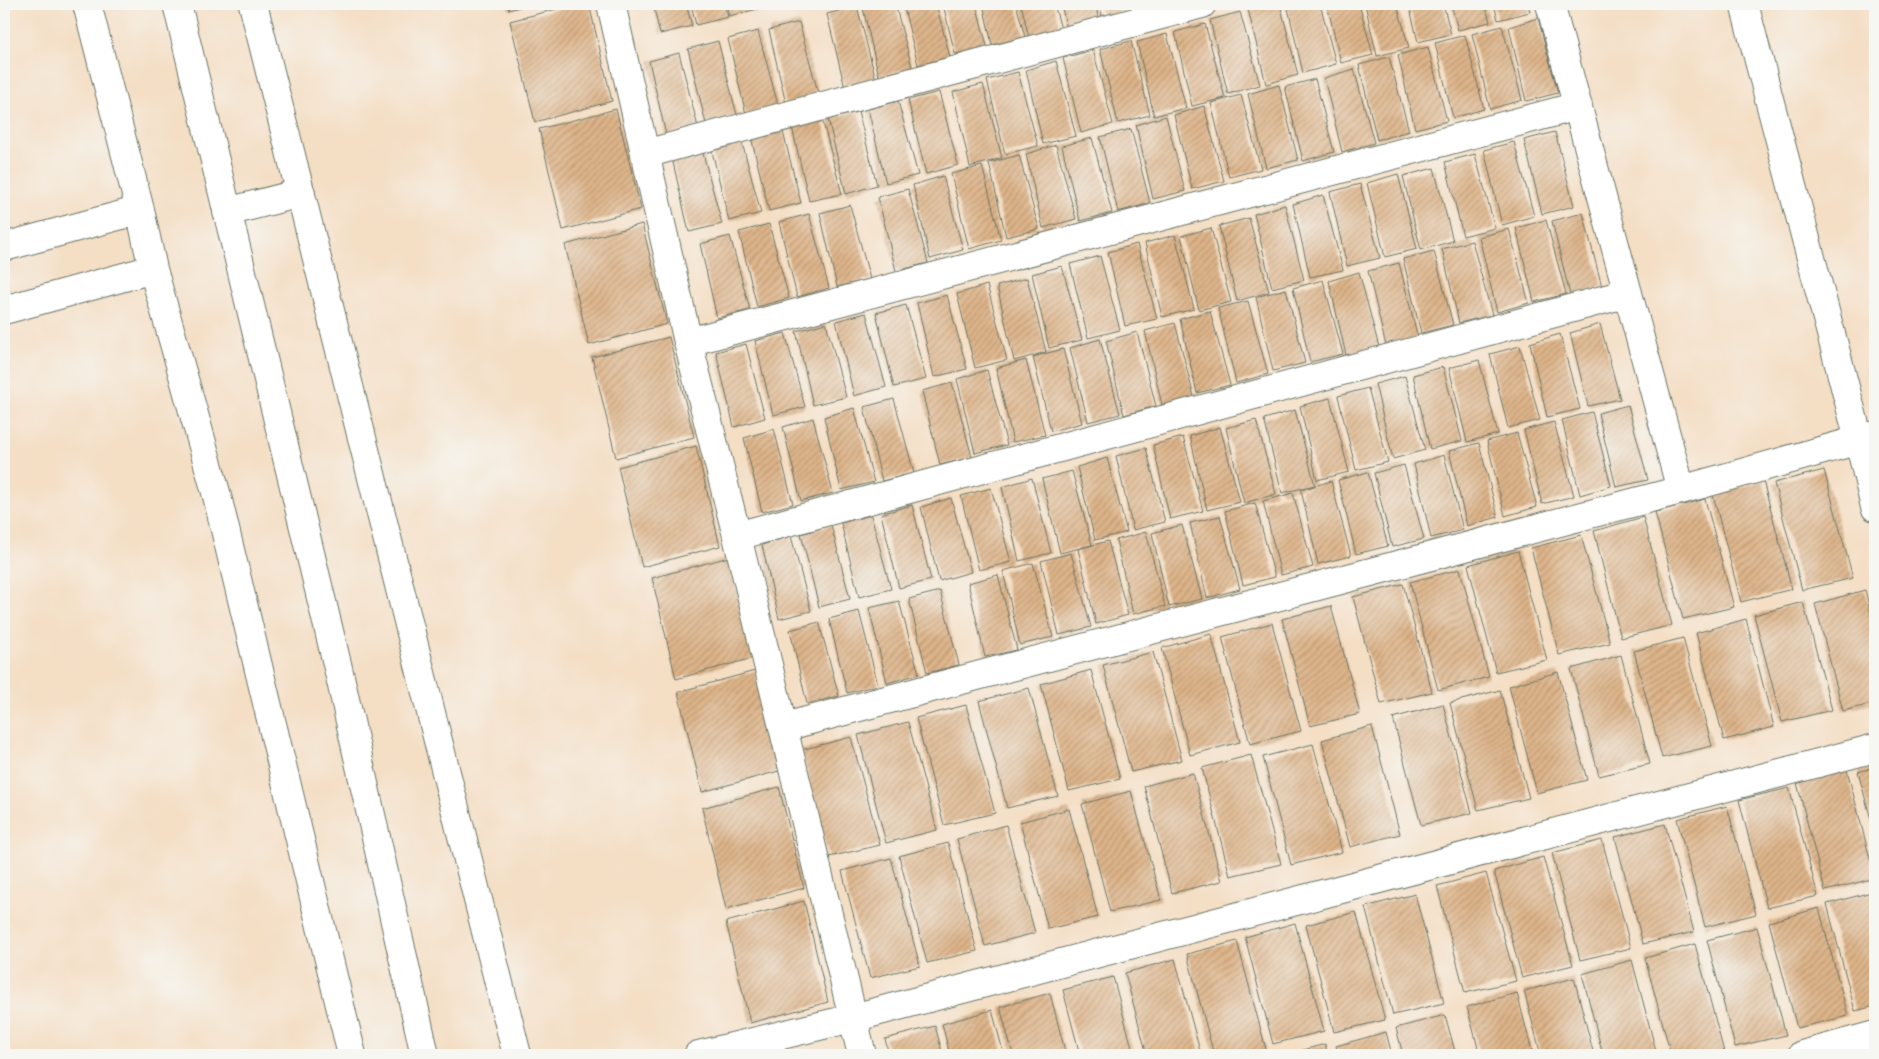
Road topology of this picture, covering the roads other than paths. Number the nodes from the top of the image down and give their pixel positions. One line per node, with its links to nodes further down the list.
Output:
1 (87, 4): 11 (street)
2 (177, 4): 12 (street)
3 (254, 4): 10 (street)
4 (611, 4): 9 (street)
5 (1202, 4): 9 (street)
6 (1550, 4): 8 (street)
7 (1744, 4): 18 (street)
8 (1578, 106): 15 (street); 17 (street)
9 (645, 154): 17 (street)
10 (301, 193): 12 (street); 28 (street)
11 (140, 210): 13 (street); 14 (street)
12 (227, 212): 27 (street)
13 (4, 247)
14 (153, 269): 16 (street); 26 (street)
15 (1628, 293): 19 (street); 21 (street)
16 (4, 310)
17 (688, 342): 21 (street)
18 (1867, 438): 19 (street); 20 (street)
19 (1681, 490): 22 (street)
20 (1875, 507)
21 (738, 536): 22 (street)
22 (784, 727): 24 (street)
23 (1875, 748): 24 (street)
24 (853, 1018): 29 (street); 30 (street)
25 (1875, 1035): 31 (street)
26 (352, 1055)
27 (425, 1055)
28 (517, 1055)
29 (698, 1055)
30 (862, 1055)
31 (1802, 1055)

